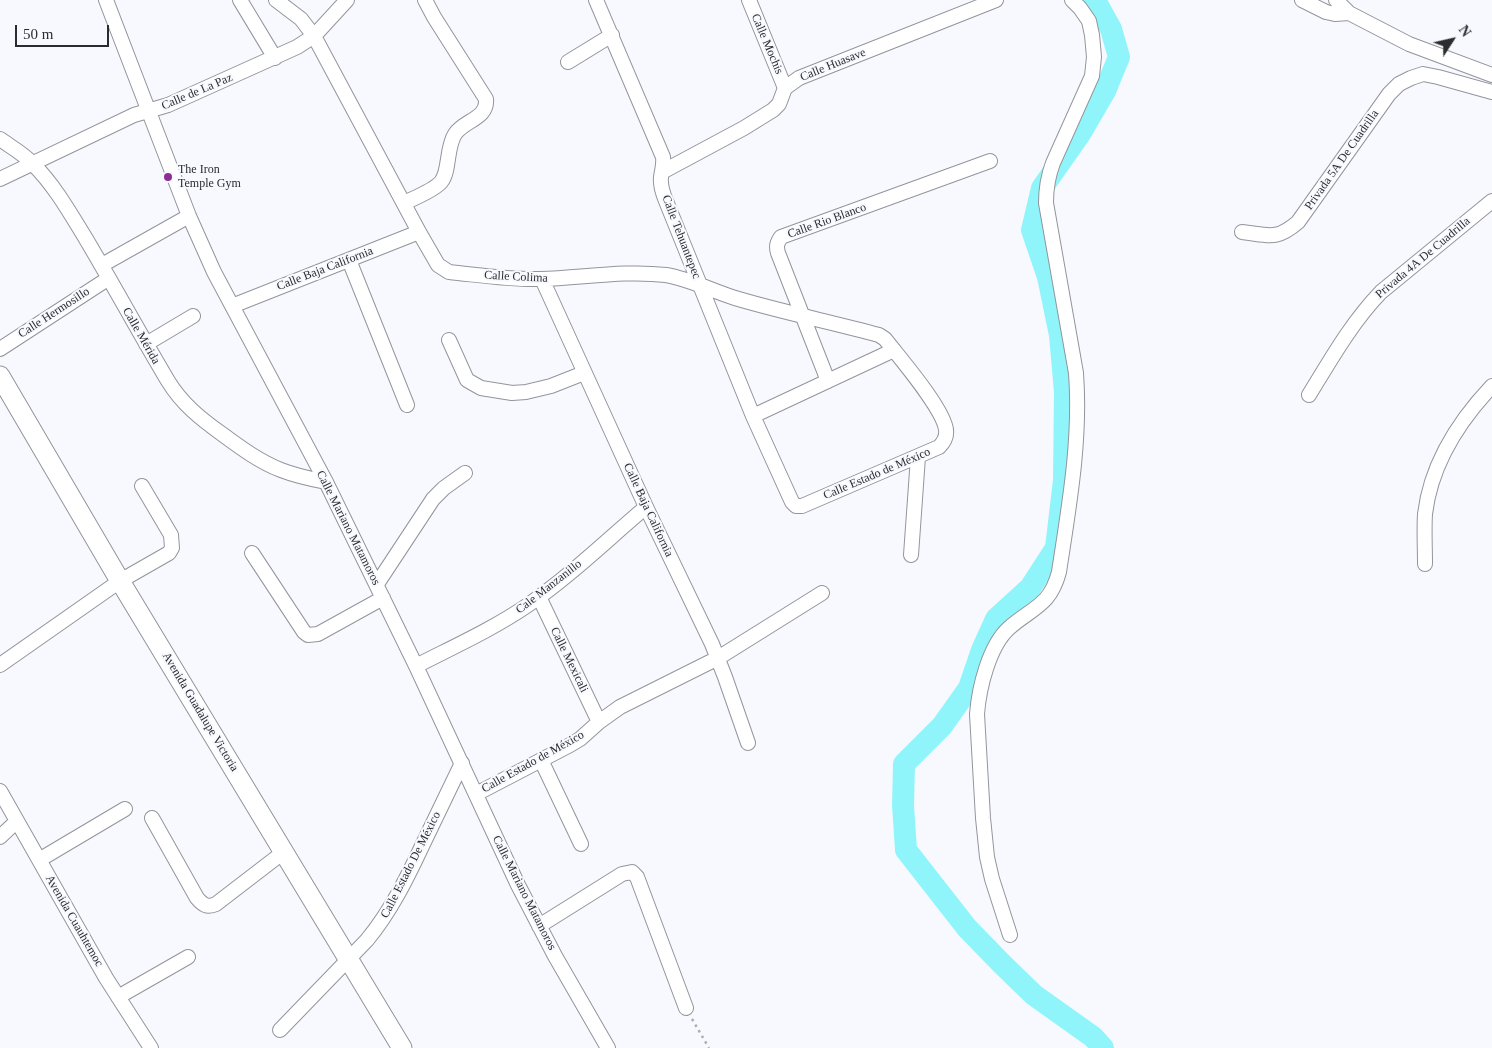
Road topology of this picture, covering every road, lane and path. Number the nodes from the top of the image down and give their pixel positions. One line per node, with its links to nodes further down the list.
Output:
1 (106, 0): 20 (street, Calle Mariano Matamoros)
2 (240, 0): 15 (street)
3 (276, 0): 14 (street, Calle Colima)
4 (348, 0): 14 (street, Calle de La Paz)
5 (425, 0): 27 (street)
6 (596, 0): 13 (street, Calle Tehuantepec)
7 (749, 0): 18 (street, Calle Mochis)
8 (996, 0): 18 (street, Calle Huasave)
9 (1072, 0): 80 (street)
10 (1302, 0): 12 (street)
11 (1336, 0): 12 (street)
12 (1349, 13): 17 (street)
13 (612, 35): 16 (street); 24 (street, Calle Tehuantepec)
14 (314, 36): 15 (street, Calle de La Paz); 27 (street, Calle Colima)
15 (275, 58): 20 (street, Calle de La Paz)
16 (568, 62)
17 (1492, 76)
18 (785, 88): 24 (street, Calle Huasave)
19 (1492, 92): 30 (street, Privada 5A De Cuadrilla)
20 (149, 111): 23 (street, Calle de La Paz); 28 (street, Calle Mariano Matamoros)
21 (0, 139): 23 (street, Calle Mérida)
22 (990, 161): 37 (street, Calle Rio Blanco)
23 (33, 164): 25 (street, Calle de La Paz); 32 (street, Calle Mérida)
24 (662, 172): 35 (street, Calle Tehuantepec)
25 (0, 178)
26 (1492, 201): 47 (street, Privada 4A De Cuadrilla)
27 (404, 203): 29 (street, Calle Colima)
28 (189, 216): 32 (street); 36 (street, Calle Mariano Matamoros)
29 (419, 232): 31 (street, Calle Baja California); 34 (street, Calle Colima)
30 (1242, 232)
31 (349, 260): 36 (street, Calle Baja California); 48 (street)
32 (102, 265): 33 (street, Calle Mérida)
33 (109, 278): 40 (street, Calle Mérida); 41 (street, Calle Hermosillo)
34 (542, 279): 35 (street, Calle Colima); 43 (street, Calle Baja California)
35 (699, 285): 37 (street, Calle Colima); 49 (street, Calle Tehuantepec)
36 (232, 306): 52 (street, Calle Mariano Matamoros)
37 (801, 315): 42 (street, Calle Colima); 45 (street, Calle Rio Blanco)
38 (193, 316): 40 (street)
39 (449, 340): 43 (street)
40 (146, 344): 52 (street, Calle Mérida)
41 (0, 349)
42 (894, 350): 45 (street); 50 (street, Calle Estado de México)
43 (584, 373): 54 (street, Calle Baja California)
44 (0, 376): 58 (main road, Avenida Guadalupe Victoria)
45 (828, 381): 49 (street)
46 (1492, 386): 57 (street)
47 (1309, 395)
48 (407, 405)
49 (753, 416): 50 (street, Calle Estado de México)
50 (918, 457): 56 (street)
51 (465, 473): 59 (street)
52 (326, 482): 59 (street, Calle Mariano Matamoros)
53 (142, 486): 58 (street)
54 (646, 507): 61 (street, Cale Manzanillo); 63 (street, Calle Baja California)
55 (252, 553): 62 (street)
56 (910, 555)
57 (1425, 564)
58 (120, 581): 64 (street); 77 (main road, Avenida Guadalupe Victoria)
59 (377, 584): 62 (street, Calle Mariano Matamoros)
60 (822, 593): 63 (street, Calle Estado de México)
61 (539, 597): 65 (street, Cale Manzanillo); 66 (street, Calle Mexicali)
62 (383, 598): 65 (street, Calle Mariano Matamoros)
63 (718, 658): 66 (street, Calle Estado de México); 67 (street, Calle Baja California)
64 (0, 665)
65 (416, 666): 69 (street, Calle Mariano Matamoros)
66 (599, 722): 68 (street, Calle Estado de México)
67 (748, 743)
68 (540, 760): 71 (street, Calle Estado de México); 76 (street)
69 (462, 764): 71 (street, Calle Mariano Matamoros); 82 (street, Calle Estado De México)
70 (0, 791): 74 (street, Avenida Cuauhtemoc)
71 (476, 794): 79 (street, Calle Mariano Matamoros)
72 (125, 810): 78 (street)
73 (152, 818): 77 (street)
74 (17, 821): 75 (street); 78 (street, Avenida Cuauhtemoc)
75 (0, 837)
76 (581, 844)
77 (285, 851): 82 (main road, Avenida Guadalupe Victoria)
78 (39, 860): 83 (street, Avenida Cuauhtemoc)
79 (539, 926): 84 (street); 88 (street, Calle Mariano Matamoros)
80 (1010, 935)
81 (188, 957): 83 (street)
82 (349, 958): 85 (street, Calle Estado De México); 87 (main road, Avenida Guadalupe Victoria)
83 (118, 998): 86 (street, Avenida Cuauhtemoc)
84 (686, 1008): 89 (path)
85 (280, 1030)
86 (151, 1048)
87 (402, 1048)
88 (608, 1048)
89 (709, 1048)

